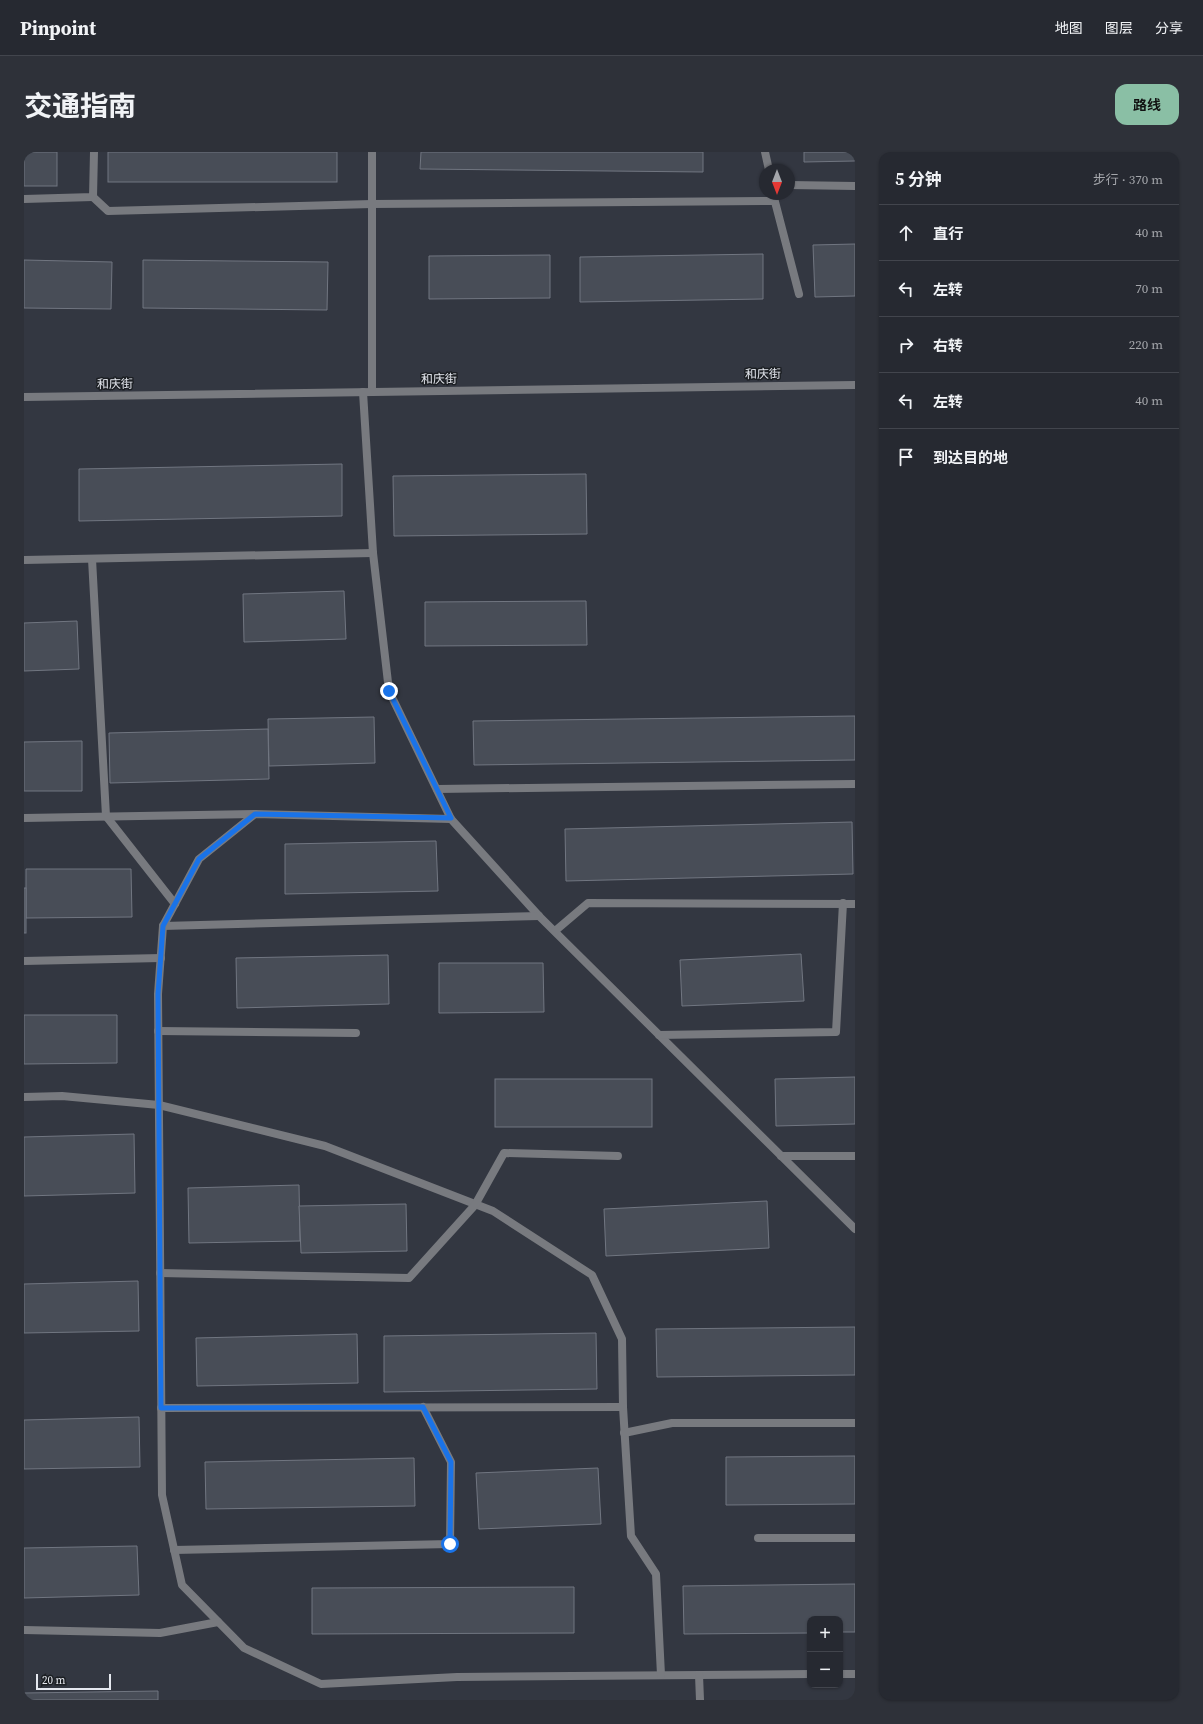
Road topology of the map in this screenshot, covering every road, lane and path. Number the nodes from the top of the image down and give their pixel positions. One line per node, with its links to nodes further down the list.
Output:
1 (94, 152): 7 (street)
2 (372, 152): 11 (street)
3 (765, 152): 4 (street)
4 (768, 164)
5 (795, 185): 6 (street)
6 (855, 186)
7 (93, 196): 9 (street); 11 (street)
8 (759, 197): 11 (street)
9 (24, 199)
10 (775, 200): 12 (street)
11 (372, 204): 14 (street)
12 (799, 294)
13 (855, 385): 14 (street, 和庆街)
14 (367, 392): 15 (street, 和庆街); 16 (street)
15 (24, 397)
16 (373, 553): 17 (street); 20 (street)
17 (92, 559): 18 (street); 22 (street)
18 (24, 560)
19 (854, 784): 20 (street)
20 (437, 789): 24 (street)
21 (255, 814): 22 (street); 24 (street); 26 (street)
22 (106, 816): 23 (street); 26 (street)
23 (24, 818)
24 (451, 818): 28 (street)
25 (843, 903): 27 (street); 30 (street); 35 (street)
26 (175, 904): 29 (street)
27 (855, 904)
28 (539, 916): 29 (street); 30 (street)
29 (163, 926): 31 (street)
30 (555, 931): 35 (street)
31 (161, 958): 32 (street); 33 (street)
32 (24, 961)
33 (158, 1031): 34 (street); 37 (street)
34 (356, 1033)
35 (659, 1035): 39 (street)
36 (24, 1097): 37 (street)
37 (159, 1105): 41 (street); 43 (street)
38 (618, 1156): 41 (street)
39 (781, 1156): 40 (street); 42 (street)
40 (855, 1156)
41 (476, 1205): 43 (street); 45 (street)
42 (855, 1229)
43 (160, 1273): 46 (street)
44 (423, 1407): 45 (street); 46 (street); 51 (street)
45 (622, 1407): 48 (street)
46 (161, 1408): 51 (street)
47 (855, 1422): 48 (street)
48 (624, 1433): 57 (street)
49 (758, 1538): 50 (street)
50 (855, 1538)
51 (174, 1550): 52 (street)
52 (218, 1622): 53 (street); 57 (street)
53 (24, 1630)
54 (807, 1674): 58 (street)
55 (843, 1674): 56 (street)
56 (855, 1674)
57 (661, 1675): 58 (street)
58 (699, 1675): 59 (street)
59 (700, 1700)

